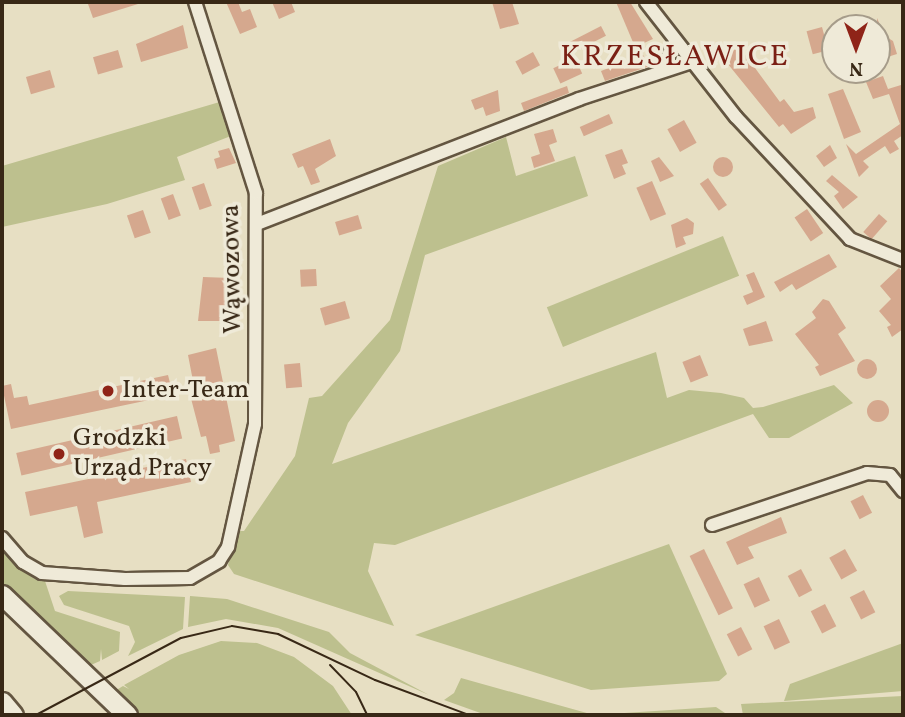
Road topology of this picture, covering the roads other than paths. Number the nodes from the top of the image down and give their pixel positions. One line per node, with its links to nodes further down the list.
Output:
1 (195, 2): 6 (street, Wąwozowa)
2 (646, 2): 3 (street)
3 (676, 41): 4 (street); 5 (street)
4 (692, 62): 5 (street); 7 (street)
5 (660, 70): 6 (street)
6 (257, 224): 10 (street, Wąwozowa)
7 (903, 260)
8 (903, 491): 9 (street)
9 (712, 525)
10 (2, 538)
11 (2, 595): 14 (main road)
12 (2, 702): 13 (main road)
13 (13, 715)
14 (127, 715)

